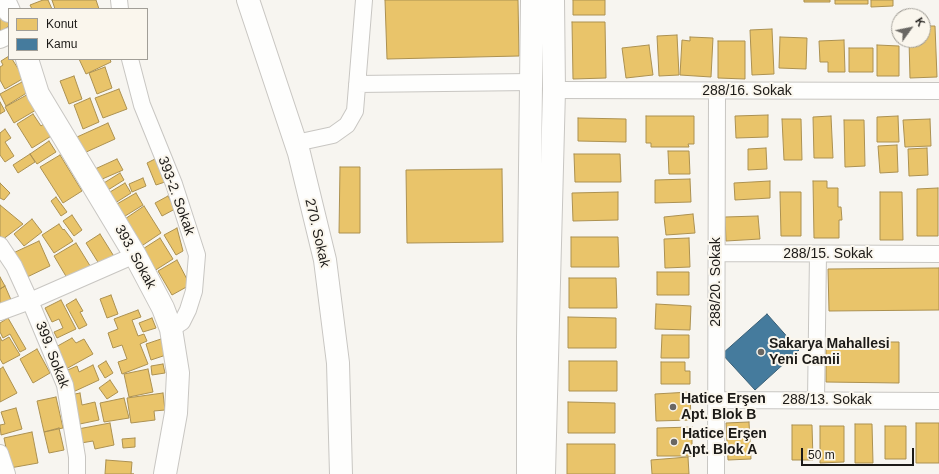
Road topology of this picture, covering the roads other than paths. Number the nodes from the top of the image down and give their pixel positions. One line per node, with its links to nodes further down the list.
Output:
1 (248, 0): 12 (street, 270. Sokak)
2 (364, 0): 8 (street)
3 (532, 0): 7 (street)
4 (553, 0): 9 (street)
5 (27, 60): 17 (street, 393. Sokak)
6 (130, 60): 20 (street, 393-2. Sokak)
7 (531, 82): 8 (street); 29 (street)
8 (357, 84): 12 (street)
9 (554, 90): 10 (street, 288/16. Sokak); 30 (street)
10 (717, 91): 11 (street, 288/16. Sokak); 14 (street, 288/20. Sokak)
11 (939, 91)
12 (296, 142): 28 (street, 270. Sokak)
13 (0, 245): 18 (street, 399. Sokak)
14 (716, 253): 15 (street, 288/15. Sokak); 21 (street, 288/20. Sokak)
15 (818, 254): 16 (street, 288/15. Sokak); 22 (street)
16 (939, 254)
17 (135, 255): 18 (street); 20 (street, 393. Sokak)
18 (30, 300): 19 (street); 26 (street, 399. Sokak)
19 (0, 312)
20 (171, 329): 27 (street, 393. Sokak)
21 (716, 400): 22 (street, 288/13. Sokak); 31 (street, 288/20. Sokak)
22 (816, 400): 23 (street, 288/13. Sokak)
23 (939, 401)
24 (0, 453): 25 (street)
25 (7, 474)
26 (77, 474)
27 (165, 474)
28 (341, 474)
29 (528, 474)
30 (544, 474)
31 (716, 474)

